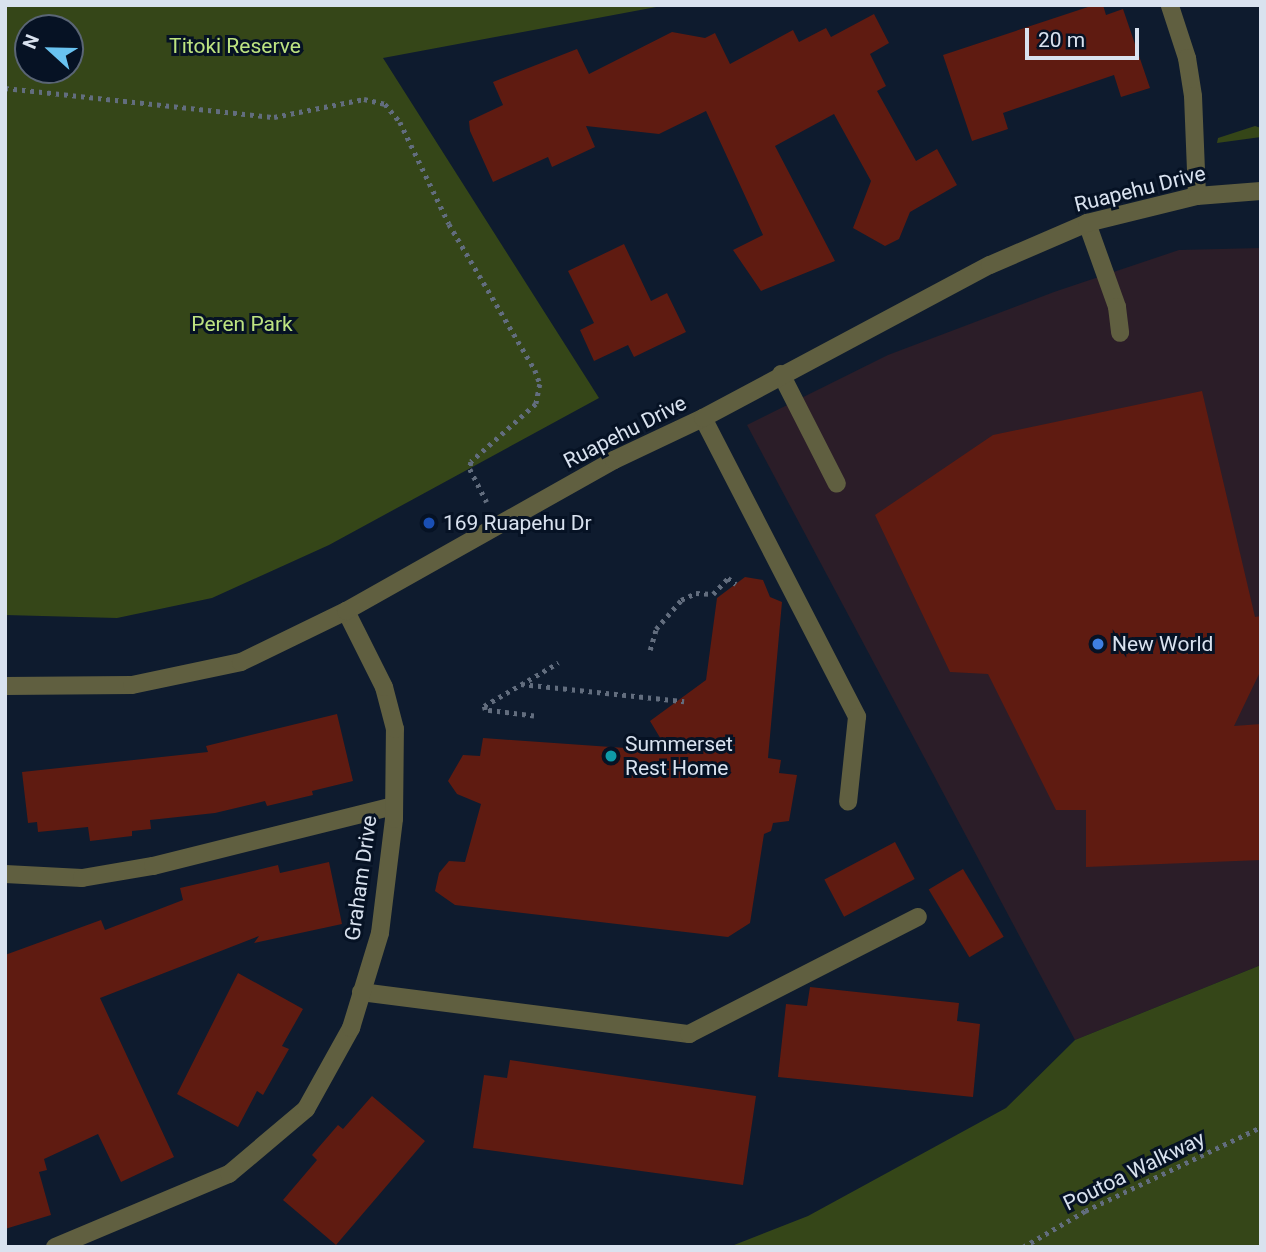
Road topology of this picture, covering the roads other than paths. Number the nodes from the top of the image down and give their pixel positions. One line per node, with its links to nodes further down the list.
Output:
1 (1170, 6): 3 (street)
2 (1261, 191): 3 (street, Ruapehu Drive)
3 (1197, 196): 4 (street, Ruapehu Drive)
4 (1087, 223): 5 (street); 6 (street, Ruapehu Drive)
5 (1120, 333)
6 (781, 374): 7 (street, Ruapehu Drive); 8 (street)
7 (703, 418): 9 (street, Ruapehu Drive); 11 (street)
8 (837, 484)
9 (346, 611): 10 (street, Ruapehu Drive); 12 (street, Graham Drive)
10 (5, 686)
11 (848, 802)
12 (393, 806): 13 (street); 15 (street, Graham Drive)
13 (5, 874)
14 (918, 918): 15 (street)
15 (361, 992): 16 (street, Graham Drive)
16 (55, 1247)

